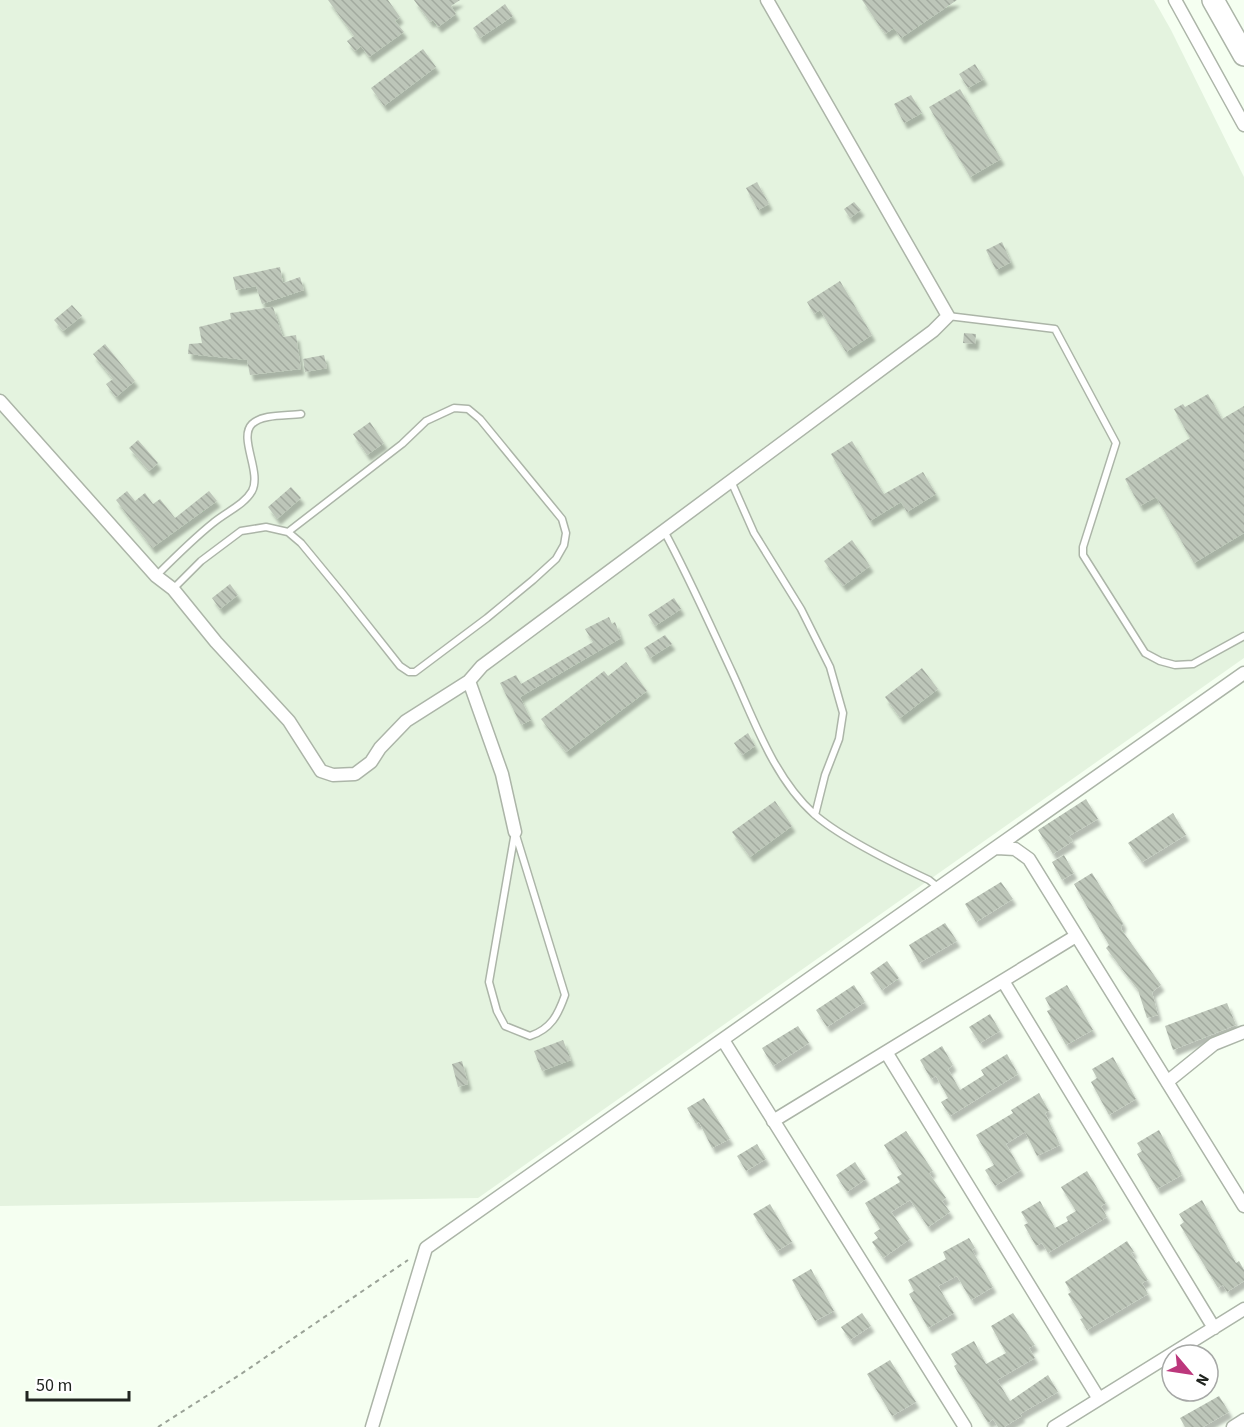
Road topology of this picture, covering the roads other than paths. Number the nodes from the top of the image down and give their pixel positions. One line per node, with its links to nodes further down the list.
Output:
1 (767, 0): 6 (street)
2 (1175, 0): 5 (street)
3 (1213, 0): 4 (highway)
4 (1244, 55)
5 (1244, 125)
6 (948, 316): 9 (street); 14 (lane)
7 (0, 401): 12 (street)
8 (301, 414): 12 (lane)
9 (731, 481): 10 (street); 17 (lane)
10 (664, 531): 16 (street); 17 (lane)
11 (288, 532): 11 (lane); 13 (lane)
12 (156, 576): 13 (street)
13 (173, 589): 16 (street)
14 (1244, 636)
15 (1244, 673): 19 (street)
16 (469, 681): 18 (street)
17 (815, 815): 20 (lane)
18 (514, 832): 18 (lane)
19 (997, 848): 20 (street); 21 (street)
20 (939, 889): 24 (street)
21 (1076, 936): 22 (street); 26 (street)
22 (1003, 981): 25 (street); 30 (street)
23 (1244, 1032): 26 (street)
24 (723, 1040): 27 (street); 33 (street)
25 (886, 1052): 27 (street); 31 (street)
26 (1167, 1082): 28 (street)
27 (773, 1121): 34 (street)
28 (1244, 1206)
29 (1244, 1309): 30 (street)
30 (1214, 1328): 31 (street)
31 (1099, 1399): 35 (street)
32 (1244, 1420): 36 (street)
33 (372, 1427)
34 (964, 1427)
35 (1054, 1427)
36 (1233, 1427)

